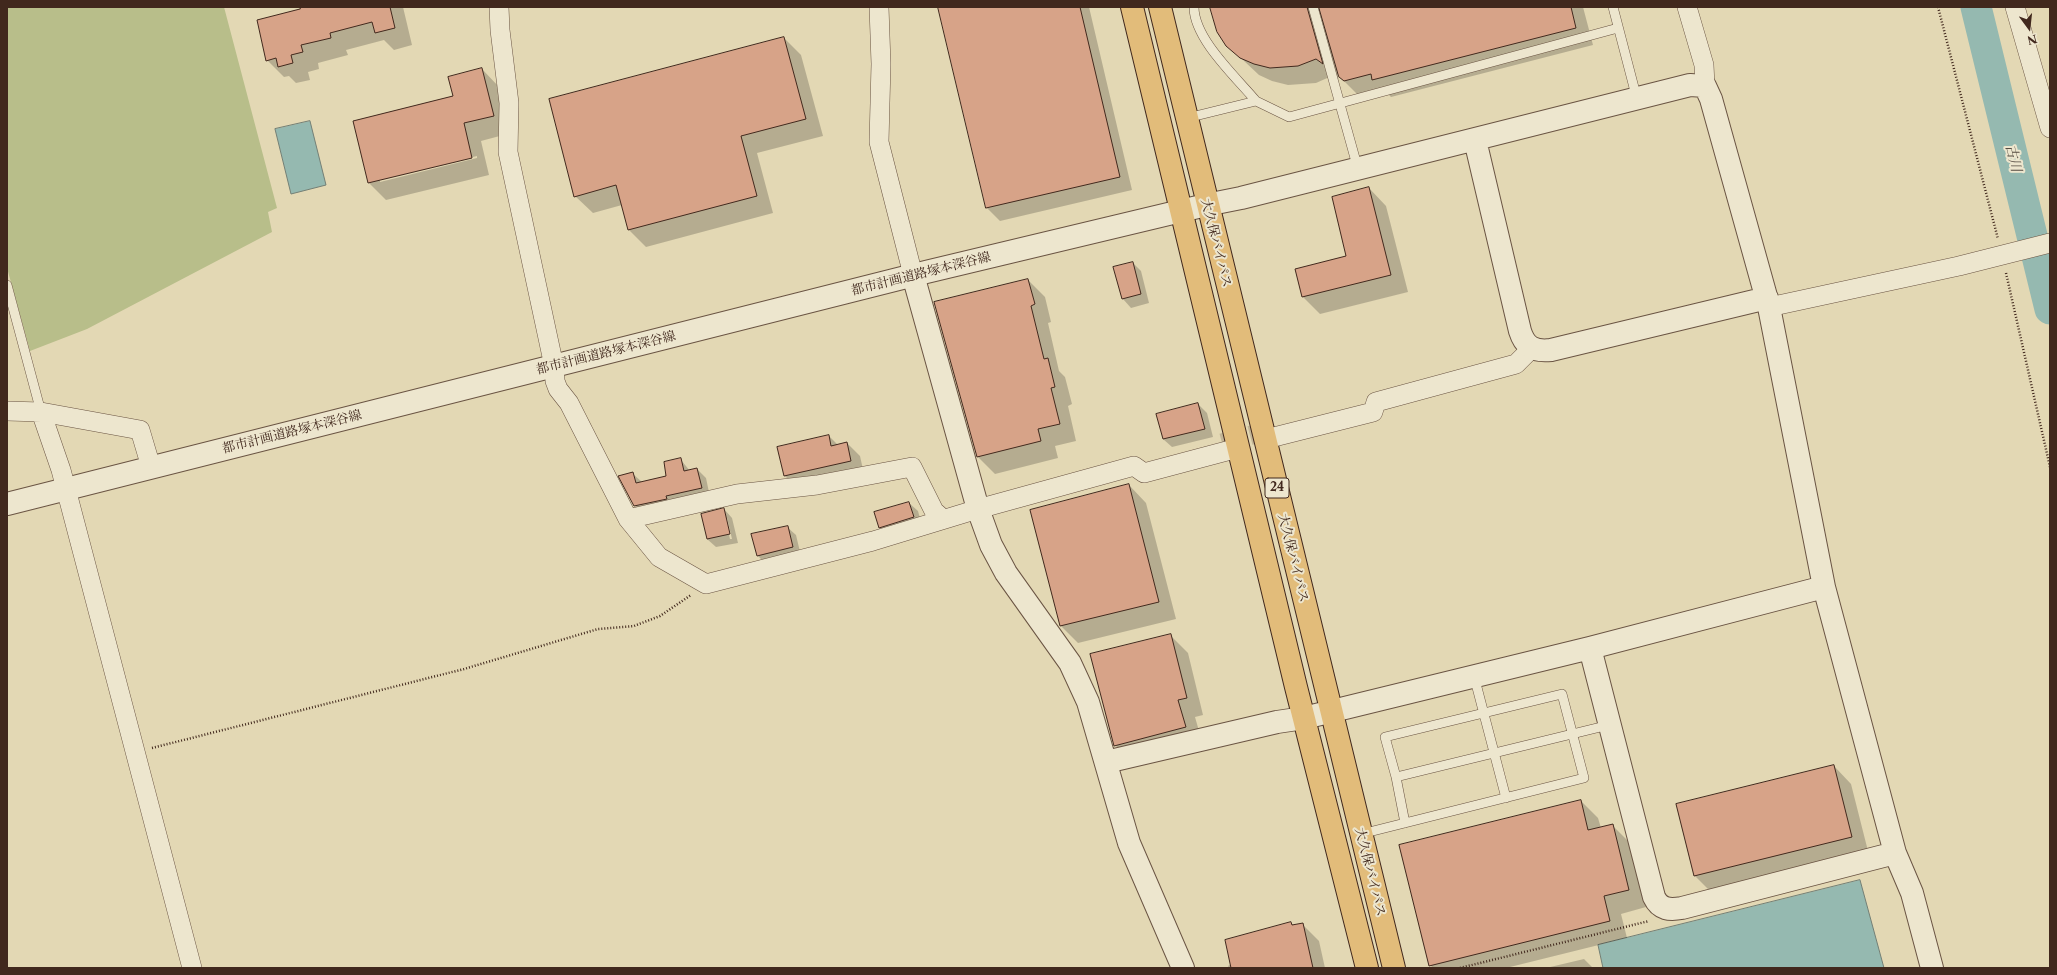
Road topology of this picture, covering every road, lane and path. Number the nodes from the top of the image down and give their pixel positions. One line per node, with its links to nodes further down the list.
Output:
1 (500, 7): 26 (street)
2 (879, 7): 22 (street)
3 (1132, 7): 20 (highway, 大久保バイパス / 24)
4 (1160, 7): 15 (highway, 大久保バイパス / 24)
5 (1194, 7): 13 (lane)
6 (1313, 7): 14 (lane)
7 (1612, 7): 10 (lane)
8 (1688, 7): 11 (street)
9 (2015, 7): 16 (street)
10 (1618, 28): 12 (lane); 14 (lane)
11 (1706, 86): 12 (street, 都市計画道路塚本深谷線); 24 (street)
12 (1637, 99): 17 (street, 都市計画道路塚本深谷線)
13 (1256, 101): 14 (lane); 15 (lane)
14 (1340, 104): 18 (lane)
15 (1186, 119): 19 (highway, 大久保バイパス / 24)
16 (2050, 128)
17 (1474, 140): 18 (street, 都市計画道路塚本深谷線); 25 (street)
18 (1358, 169): 19 (street, 都市計画道路塚本深谷線)
19 (1206, 205): 20 (street, 都市計画道路塚本深谷線); 31 (highway, 大久保バイパス / 24)
20 (1182, 210): 22 (street, 都市計画道路塚本深谷線); 33 (highway, 大久保バイパス / 24)
21 (2050, 243): 24 (street)
22 (913, 276): 26 (street, 都市計画道路塚本深谷線); 38 (street)
23 (7, 285): 29 (lane)
24 (1768, 302): 25 (street); 42 (street)
25 (1531, 349): 27 (street)
26 (554, 366): 35 (street, 都市計画道路塚本深谷線); 39 (street)
27 (1376, 402): 30 (street); 31 (street)
28 (7, 411): 29 (street)
29 (41, 412): 35 (street); 36 (street)
30 (1287, 426)
31 (1266, 439): 45 (highway, 大久保バイパス / 24)
32 (1217, 444): 34 (street)
33 (1238, 448): 34 (street); 47 (highway, 大久保バイパス / 24)
34 (1134, 466): 38 (street)
35 (151, 467): 36 (street, 都市計画道路塚本深谷線)
36 (66, 489): 37 (street, 都市計画道路塚本深谷線); 50 (street)
37 (7, 504)
38 (978, 509): 40 (street); 52 (street)
39 (628, 519): 40 (street); 41 (street)
40 (943, 519): 41 (street)
41 (706, 584): 50 (path)
42 (1824, 587): 43 (street); 57 (street)
43 (1590, 648): 44 (street); 48 (street)
44 (1474, 676): 45 (street); 46 (lane)
45 (1331, 711): 47 (street); 56 (highway, 大久保バイパス / 24)
46 (1484, 713): 49 (lane); 51 (lane); 53 (lane)
47 (1304, 718): 52 (street); 61 (highway, 大久保バイパス / 24)
48 (1609, 725): 49 (lane); 58 (street)
49 (1573, 735): 51 (lane); 54 (lane)
50 (136, 753): 59 (street)
51 (1494, 754): 53 (lane); 54 (lane)
52 (1106, 762): 60 (street)
53 (1396, 777): 55 (lane)
54 (1506, 798): 55 (lane)
55 (1405, 823): 56 (lane)
56 (1361, 834): 62 (highway, 大久保バイパス / 24)
57 (1895, 853): 58 (street); 64 (street)
58 (1666, 909): 63 (path)
59 (192, 968)
60 (1183, 968)
61 (1367, 968)
62 (1394, 968)
63 (1460, 968)
64 (1932, 968)

